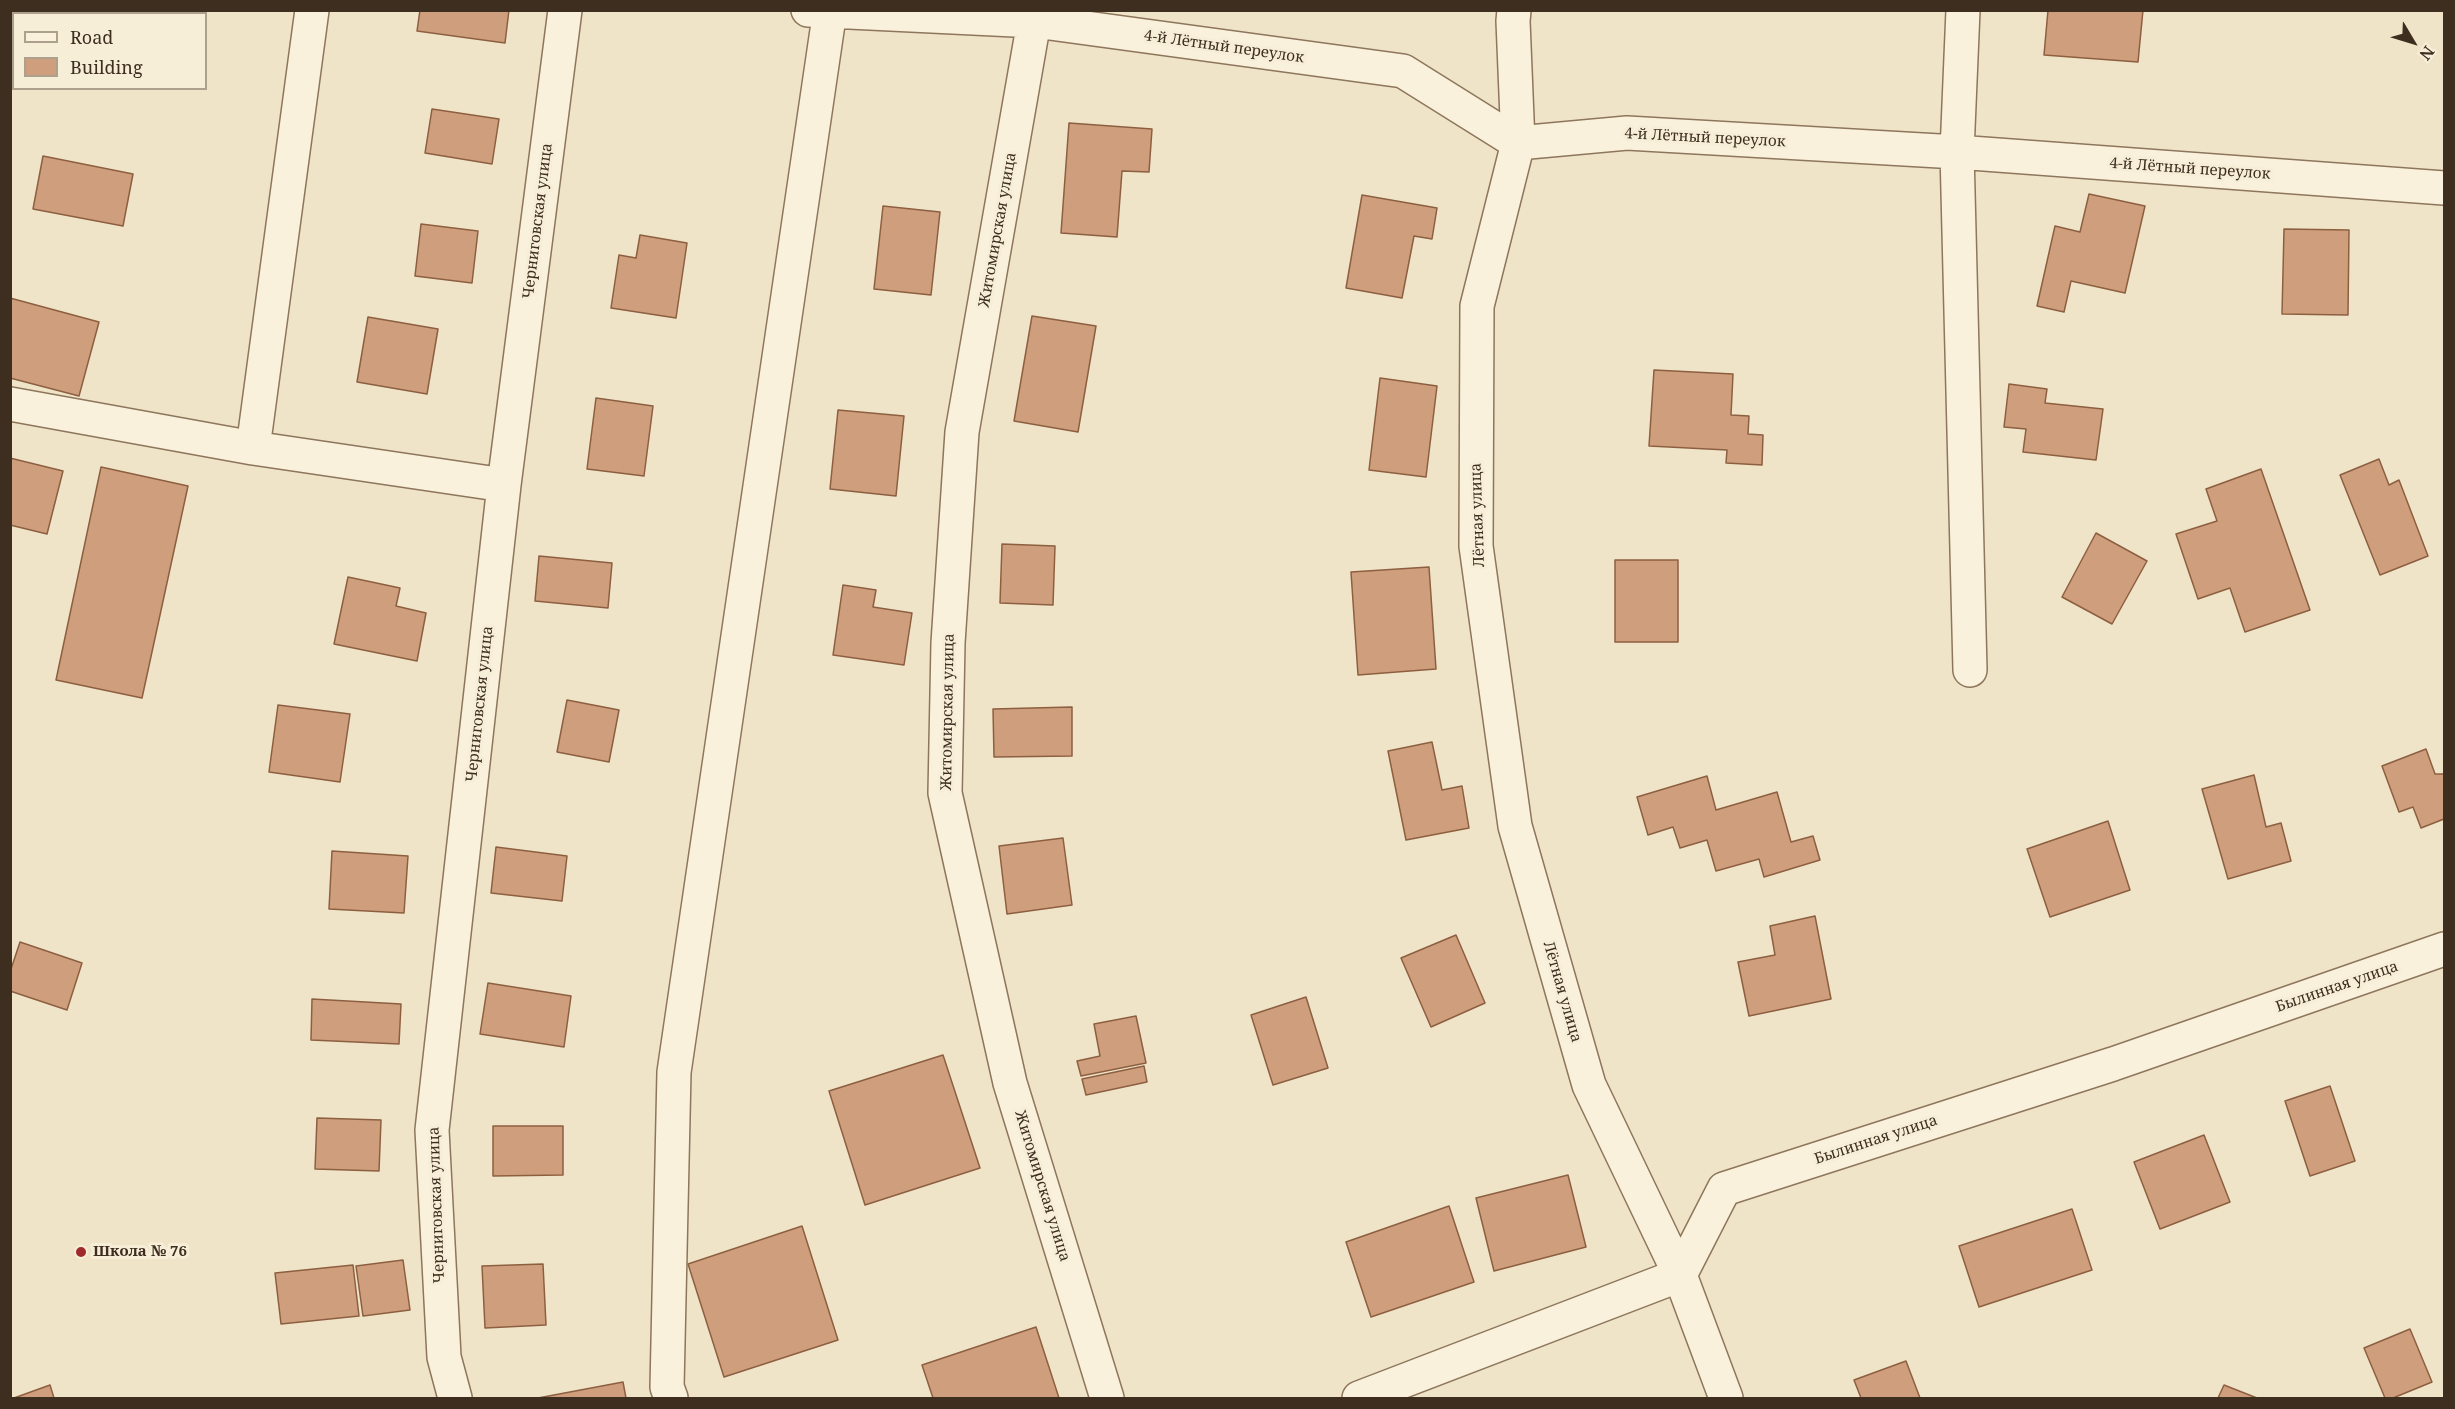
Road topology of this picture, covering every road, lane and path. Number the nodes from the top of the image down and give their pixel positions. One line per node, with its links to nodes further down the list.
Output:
1 (312, 10): 11 (street)
2 (566, 10): 12 (street, Черниговская улица)
3 (1514, 10): 7 (street, Лётная улица)
4 (1963, 10): 8 (street)
5 (822, 11): 6 (street, 4-й Лётный переулок); 17 (street)
6 (1036, 16): 7 (street, 4-й Лётный переулок); 18 (street, Житомирская улица)
7 (1518, 143): 8 (street, 4-й Лётный переулок); 15 (street, Лётная улица)
8 (1957, 152): 9 (street, 4-й Лётный переулок); 13 (street)
9 (2445, 188)
10 (10, 404): 11 (street)
11 (253, 448): 12 (street)
12 (504, 485): 16 (street, Черниговская улица)
13 (1970, 670)
14 (2445, 950): 15 (street, Былинная улица)
15 (1680, 1275): 19 (street); 20 (street)
16 (455, 1398)
17 (671, 1398)
18 (1107, 1398)
19 (1359, 1398)
20 (1726, 1398)

